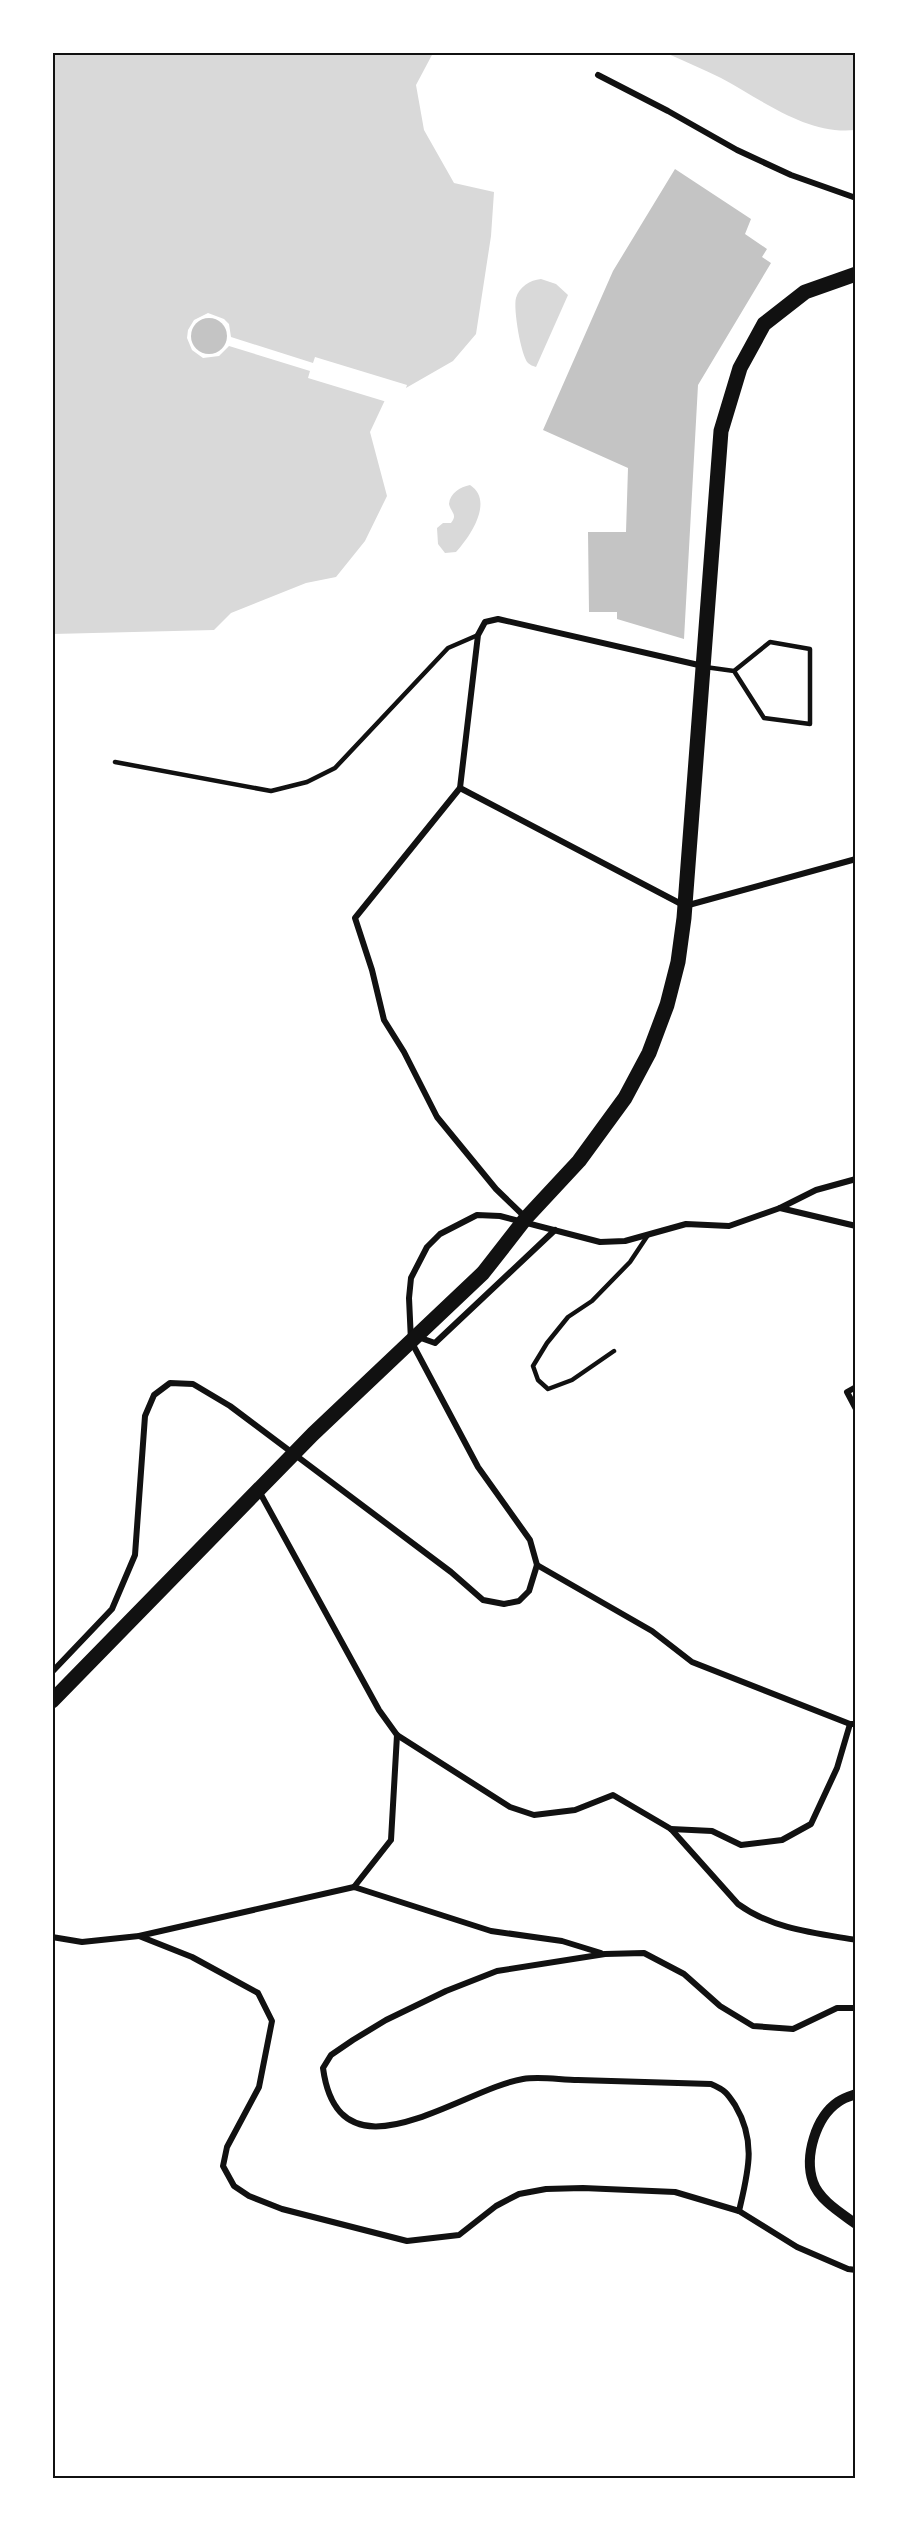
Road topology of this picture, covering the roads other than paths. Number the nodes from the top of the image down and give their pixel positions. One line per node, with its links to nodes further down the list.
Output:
1 (598, 75): 2 (street)
2 (855, 198)
3 (855, 274): 5 (main road)
4 (478, 635): 5 (street); 7 (lane); 8 (street)
5 (703, 666): 6 (lane); 10 (main road)
6 (734, 671): 6 (lane)
7 (115, 762)
8 (460, 788): 10 (street); 13 (street)
9 (855, 859): 10 (street)
10 (685, 906): 13 (main road)
11 (855, 1179): 12 (street)
12 (780, 1208): 14 (street); 16 (street)
13 (526, 1218): 17 (main road)
14 (855, 1226)
15 (555, 1230): 16 (street); 17 (street); 17 (street)
16 (648, 1235): 18 (lane)
17 (414, 1339): 21 (main road); 22 (street)
18 (614, 1351)
19 (855, 1387): 20 (street)
20 (855, 1409)
21 (260, 1491): 24 (main road); 26 (street)
22 (537, 1565): 23 (street); 25 (street)
23 (52, 1672)
24 (52, 1701)
25 (853, 1724): 27 (street)
26 (397, 1735): 27 (street); 28 (street)
27 (671, 1829): 31 (street)
28 (354, 1887): 29 (street); 32 (street)
29 (139, 1936): 30 (street); 35 (street)
30 (52, 1937)
31 (855, 1940)
32 (604, 1954): 33 (street); 35 (street)
33 (855, 2008)
34 (855, 2094): 36 (street)
35 (739, 2211): 37 (street)
36 (855, 2224)
37 (855, 2270)

